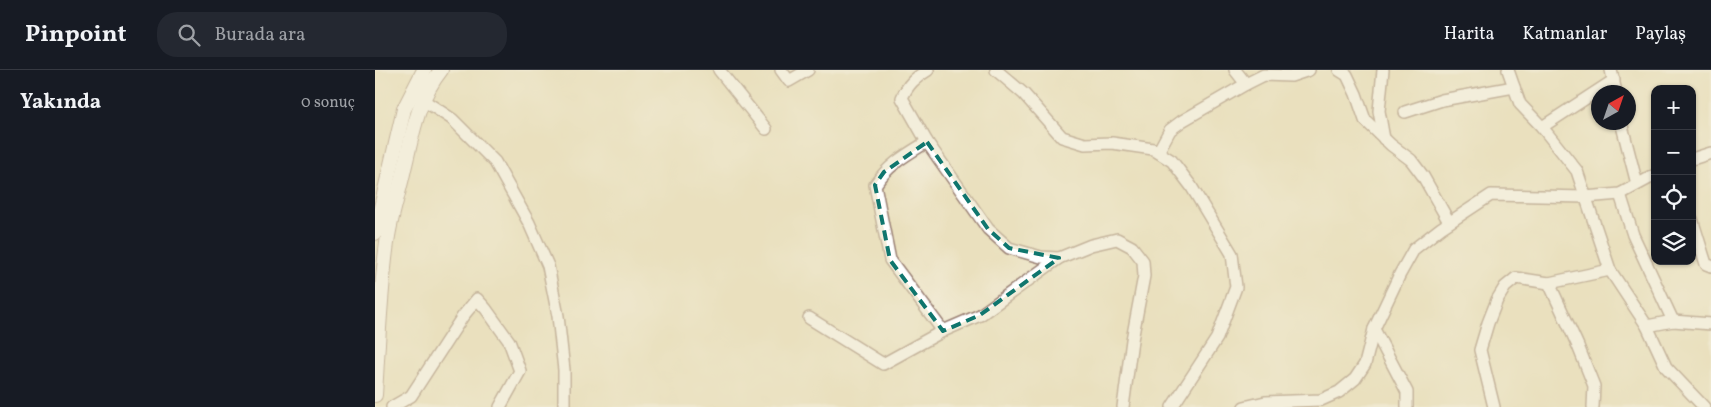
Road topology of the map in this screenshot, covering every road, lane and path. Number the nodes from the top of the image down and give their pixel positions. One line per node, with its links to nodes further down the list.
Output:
1 (441, 70): 18 (main road)
2 (719, 70): 21 (street)
3 (781, 70): 4 (street)
4 (808, 70)
5 (928, 70): 24 (street)
6 (1013, 70): 13 (street)
7 (1235, 70): 16 (street)
8 (1309, 70): 14 (street)
9 (1339, 70): 23 (street)
10 (1383, 70): 23 (street)
11 (1508, 70): 17 (street)
12 (419, 73): 18 (street); 34 (main road)
13 (1000, 73): 25 (street)
14 (1292, 73): 16 (street)
15 (1612, 75): 20 (street)
16 (1245, 84): 25 (street)
17 (1514, 87): 19 (street); 20 (street)
18 (426, 94): 45 (main road); 49 (street)
19 (1405, 112)
20 (1542, 127): 31 (street)
21 (766, 129)
22 (1623, 130): 29 (street)
23 (1384, 139): 33 (street)
24 (927, 142): 35 (street); 44 (street)
25 (1158, 152): 51 (street)
26 (1711, 152): 27 (street)
27 (1696, 158)
28 (1651, 177): 29 (street)
29 (1637, 184): 30 (street)
30 (1620, 194): 31 (street); 40 (street)
31 (1585, 197): 33 (street); 37 (street)
32 (1692, 220): 36 (street)
33 (1449, 222): 43 (street)
34 (375, 233)
35 (1059, 258): 44 (street); 50 (street)
36 (1711, 266)
37 (1610, 270): 38 (street); 42 (street)
38 (1549, 283): 54 (street); 55 (street)
39 (809, 318): 44 (street)
40 (1673, 321): 41 (street); 42 (street)
41 (1711, 324)
42 (1647, 326): 56 (street)
43 (1374, 329): 46 (street); 53 (street)
44 (943, 331)
45 (375, 395)
46 (1266, 404): 52 (street)
47 (392, 407): 48 (street)
48 (500, 407)
49 (564, 407)
50 (1123, 407)
51 (1172, 407)
52 (1243, 407)
53 (1407, 407)
54 (1493, 407)
55 (1593, 407)
56 (1704, 407)

